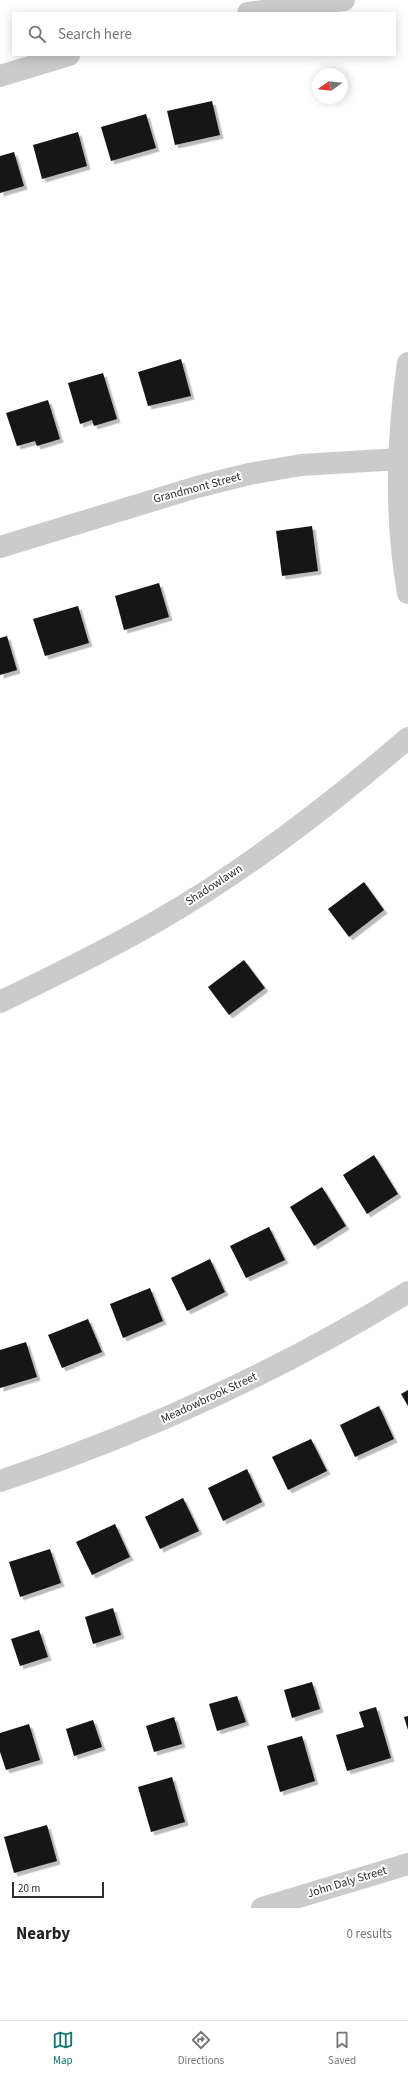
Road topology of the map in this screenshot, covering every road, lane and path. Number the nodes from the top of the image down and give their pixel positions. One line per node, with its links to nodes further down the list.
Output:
1 (344, 0): 2 (street)
2 (255, 12)
3 (66, 56): 4 (street)
4 (0, 76)
5 (408, 364): 6 (street)
6 (400, 459): 7 (street, Grandmont Street); 8 (street)
7 (0, 547)
8 (408, 593)
9 (408, 738): 10 (street, Shadowlawn)
10 (0, 1002)
11 (408, 1292): 12 (street, Meadowbrook Street)
12 (0, 1481)
13 (408, 1864): 14 (street, John Daly Street)
14 (262, 1908)

